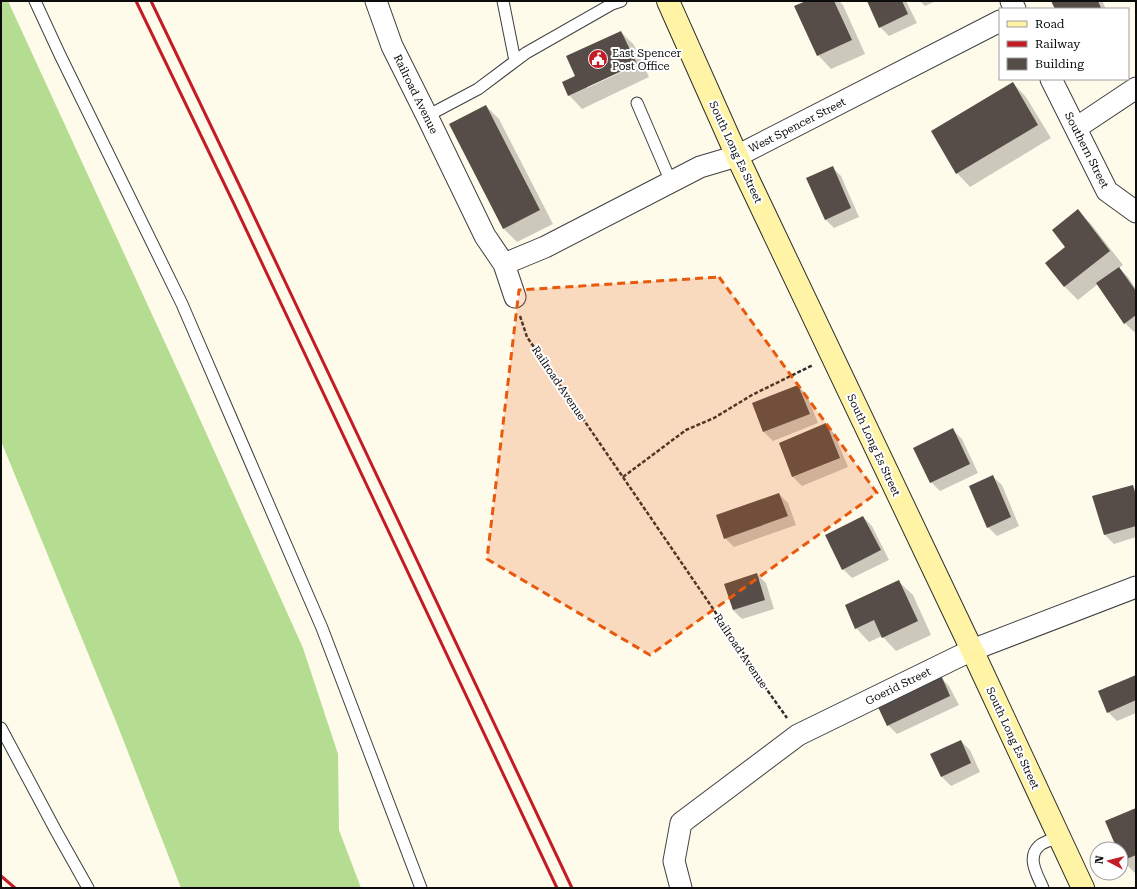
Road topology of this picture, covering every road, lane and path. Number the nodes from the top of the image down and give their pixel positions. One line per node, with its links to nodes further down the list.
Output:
1 (35, 1): 26 (lane)
2 (376, 1): 11 (street, Railroad Avenue)
3 (503, 1): 7 (lane)
4 (621, 1): 7 (lane)
5 (668, 1): 13 (street, South Long Es Street)
6 (999, 22): 13 (street, West Spencer Street)
7 (515, 62): 11 (lane)
8 (1052, 80): 12 (street, Southern Street)
9 (1136, 88): 12 (street)
10 (637, 103): 14 (lane)
11 (427, 116): 16 (street, Railroad Avenue)
12 (1076, 128): 15 (street, Southern Street)
13 (736, 156): 14 (street, West Spencer Street); 18 (street, South Long Es Street)
14 (671, 182): 16 (street, West Spencer Street)
15 (1136, 212)
16 (504, 264): 17 (street, Railroad Avenue)
17 (514, 297): 19 (path, Railroad Avenue)
18 (831, 355): 19 (path); 21 (street, South Long Es Street)
19 (623, 477): 23 (path, Railroad Avenue)
20 (1136, 587): 21 (street, Goerid Street)
21 (972, 650): 23 (street, Goerid Street); 24 (street, South Long Es Street)
22 (1, 728): 25 (lane)
23 (798, 735): 27 (street, Goerid Street)
24 (1059, 837): 28 (lane); 29 (street, South Long Es Street)
25 (88, 888)
26 (421, 888)
27 (681, 888)
28 (1043, 888)
29 (1083, 888)

